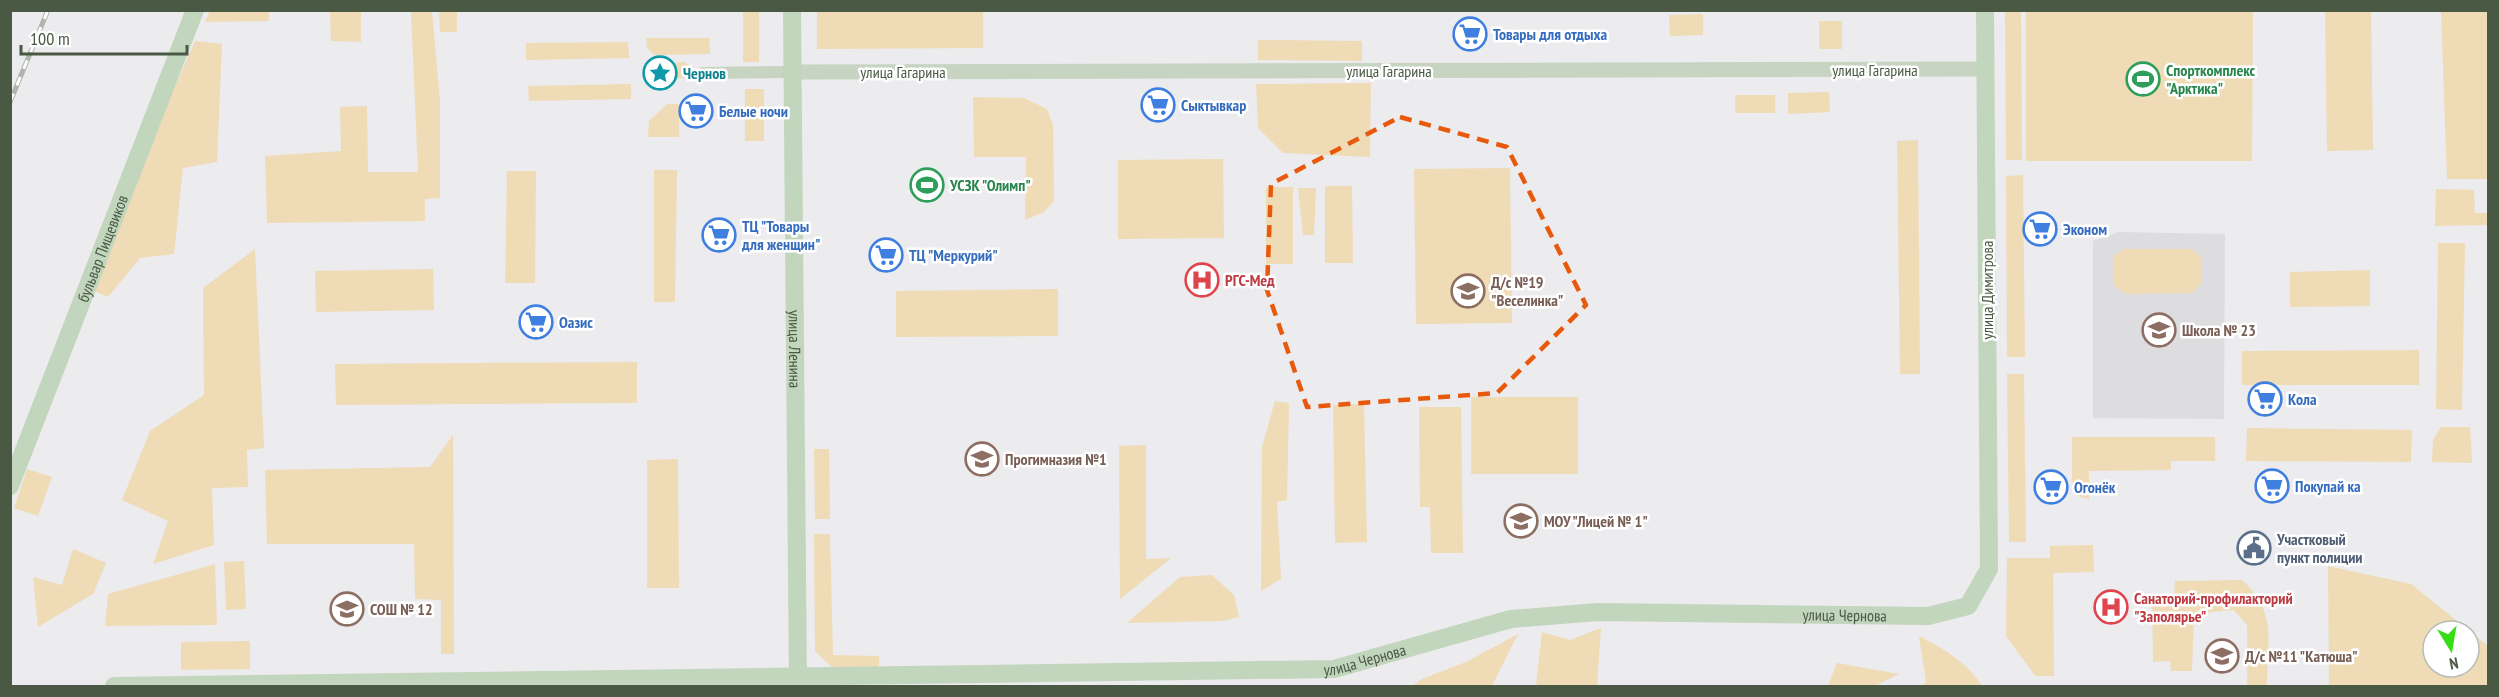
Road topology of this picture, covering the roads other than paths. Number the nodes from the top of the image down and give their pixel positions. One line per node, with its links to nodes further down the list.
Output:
1 (195, 10): 7 (main road, бульвар Пищевиков)
2 (792, 10): 5 (main road, улица Ленина)
3 (1985, 10): 4 (main road, улица Димитрова)
4 (1986, 69): 5 (street, улица Гагарина); 8 (main road, улица Димитрова)
5 (793, 72): 6 (street); 9 (main road, улица Ленина)
6 (702, 73)
7 (10, 486)
8 (1989, 569): 9 (main road, улица Чернова)
9 (798, 682): 10 (main road, улица Чернова)
10 (114, 687)

